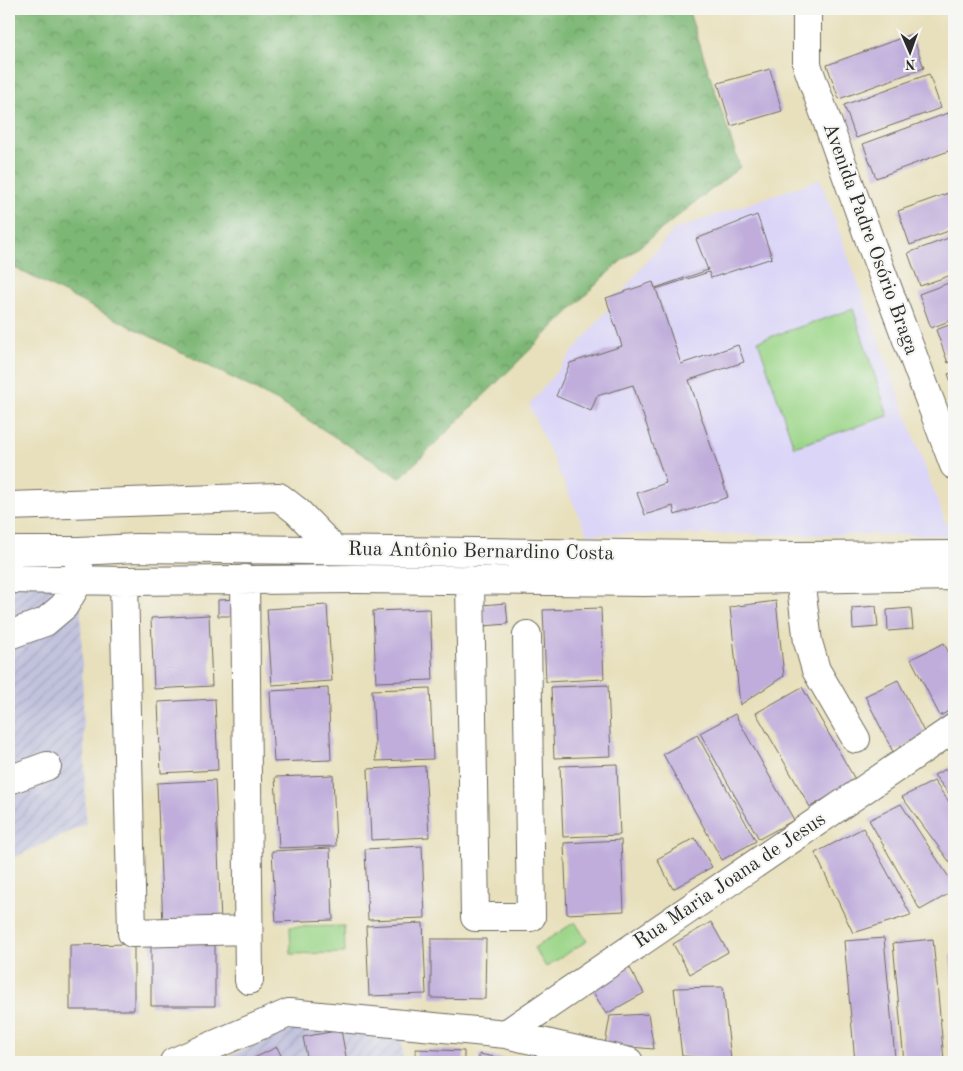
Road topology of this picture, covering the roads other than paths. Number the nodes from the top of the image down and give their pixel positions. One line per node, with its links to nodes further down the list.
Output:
1 (807, 9): 2 (street, Avenida Padre Osório Braga)
2 (954, 465)
3 (9, 506): 4 (street)
4 (335, 550): 6 (street, Rua Antônio Bernardino Costa); 8 (street, Rua Antônio Bernardino Costa)
5 (9, 551): 6 (street, Rua Antônio Bernardino Costa)
6 (79, 551): 11 (street)
7 (954, 555): 8 (street, Rua Antônio Bernardino Costa)
8 (664, 568): 13 (street, Rua Antônio Bernardino Costa); 14 (street, Rua Antônio Bernardino Costa)
9 (954, 576): 13 (street, Rua Antônio Bernardino Costa)
10 (9, 579): 11 (street, Rua Antônio Bernardino Costa)
11 (80, 579): 15 (street, Rua Antônio Bernardino Costa); 16 (street)
12 (245, 579): 14 (street, Rua Antônio Bernardino Costa); 15 (street, Rua Antônio Bernardino Costa); 22 (street)
13 (800, 579): 19 (street)
14 (470, 580): 17 (street)
15 (124, 581): 22 (street)
16 (9, 635)
17 (527, 635)
18 (954, 728): 24 (street, Rua Maria Joana de Jesus)
19 (856, 739)
20 (47, 766): 21 (street)
21 (9, 780)
22 (248, 930): 23 (street)
23 (248, 980)
24 (506, 1034): 25 (street); 26 (street)
25 (174, 1062)
26 (629, 1062)

